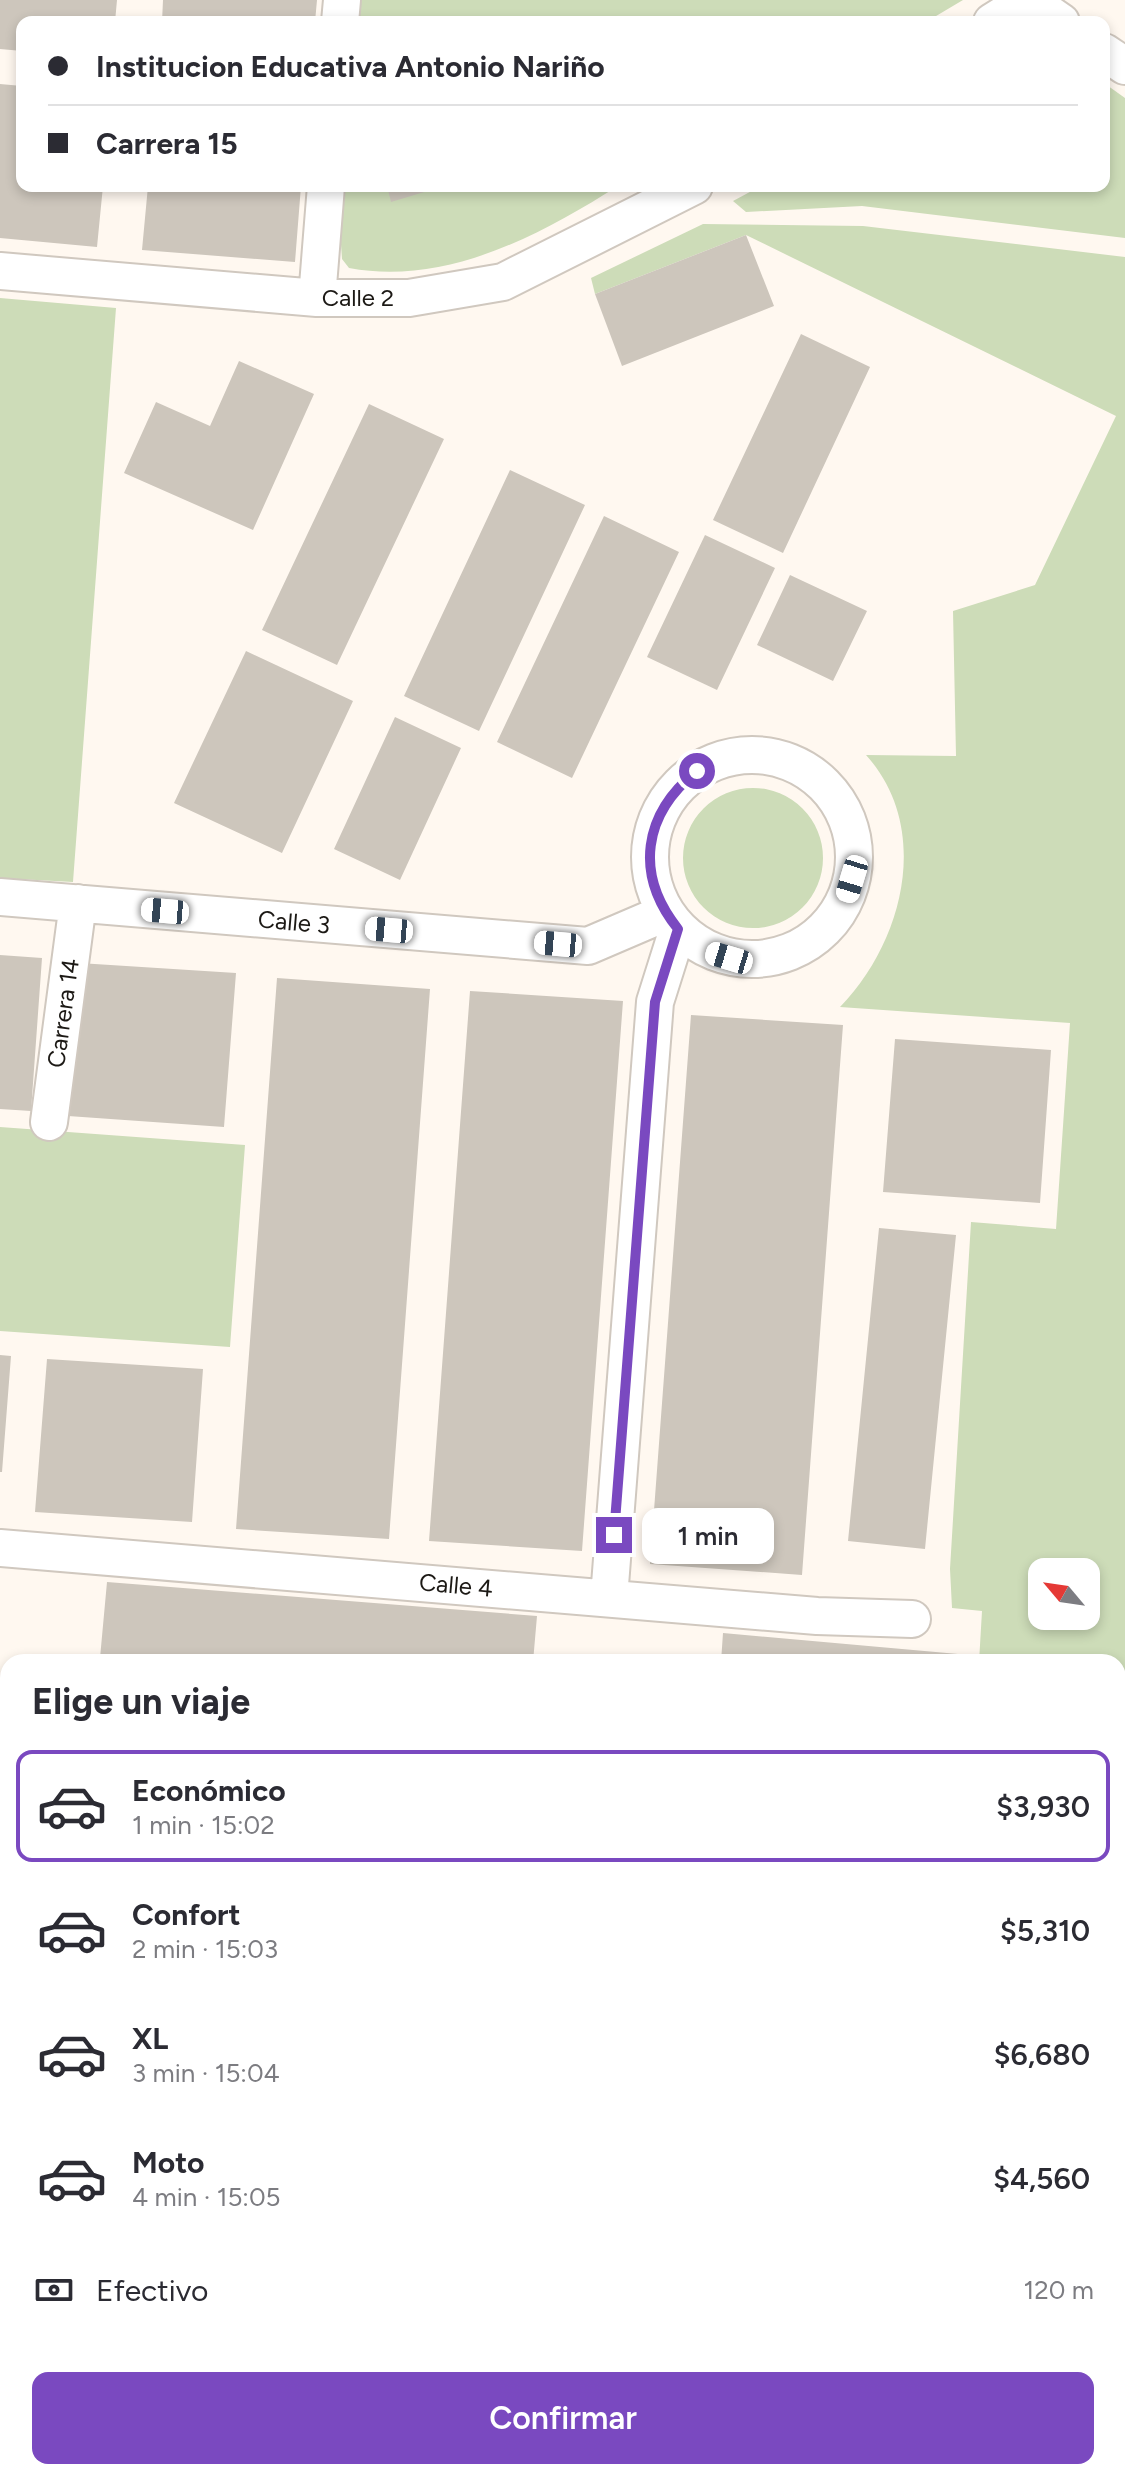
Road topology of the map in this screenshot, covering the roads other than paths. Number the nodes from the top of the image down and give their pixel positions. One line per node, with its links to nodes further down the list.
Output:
1 (1028, 0): 2 (street); 3 (street)
2 (1002, 16)
3 (1052, 16)
4 (326, 192): 7 (street)
5 (682, 192): 7 (street, Calle 2)
6 (0, 271): 7 (street, Calle 2)
7 (317, 298)
8 (651, 875): 11 (street); 12 (street); 13 (street)
9 (0, 897): 10 (street, Calle 3)
10 (78, 903): 12 (street, Calle 3); 15 (street, Carrera 14)
11 (671, 921): 12 (street, Calle 3); 13 (street); 14 (street)
12 (588, 946)
13 (710, 952): 14 (street)
14 (655, 1002): 17 (street)
15 (49, 1122)
16 (0, 1548): 17 (street, Calle 4)
17 (609, 1598): 18 (street, Calle 4)
18 (912, 1619)

